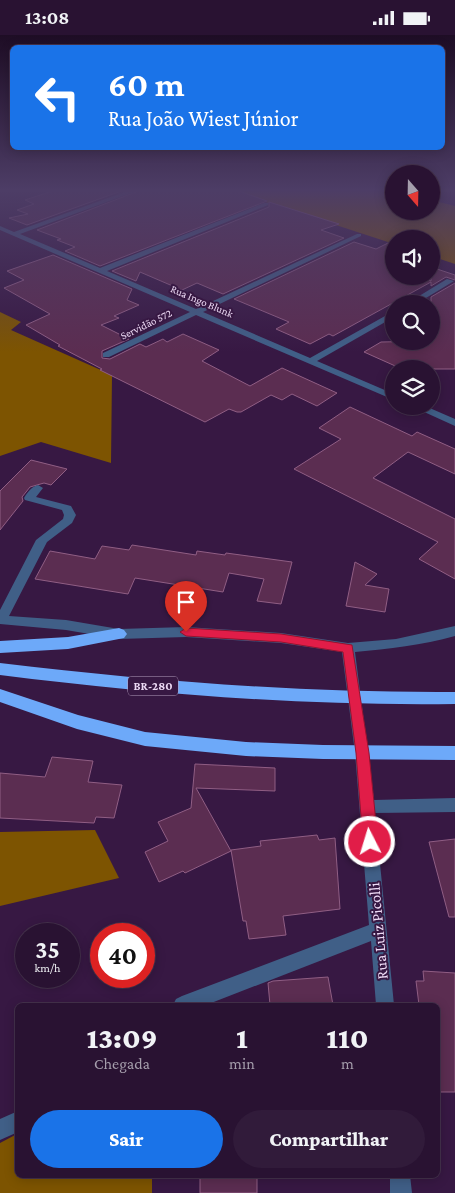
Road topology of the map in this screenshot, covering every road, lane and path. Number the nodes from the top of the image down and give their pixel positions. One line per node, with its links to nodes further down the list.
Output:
1 (37, 244): 4 (street, Rua Ingo Blunk)
2 (167, 244): 4 (street)
3 (340, 244): 7 (street, Servidão 572)
4 (100, 271): 7 (street, Rua Ingo Blunk)
5 (450, 281): 6 (street)
6 (426, 295)
7 (195, 312): 9 (street, Servidão 572); 10 (street, Rua Ingo Blunk)
8 (385, 318): 10 (street)
9 (106, 355)
10 (310, 361): 11 (street, Rua Ingo Blunk)
11 (385, 393)
12 (437, 415): 13 (street)
13 (455, 423)
14 (38, 488): 15 (street)
15 (0, 620): 17 (street)
16 (455, 631): 19 (street)
17 (119, 634): 18 (highway); 19 (street)
18 (0, 647)
19 (348, 648): 23 (street, Rua Luiz Picolli)
20 (0, 669): 22 (highway, BR-280)
21 (0, 695): 23 (highway)
22 (455, 698)
23 (362, 753): 24 (highway); 26 (street, Rua Luiz Picolli)
24 (455, 753)
25 (455, 805): 26 (street)
26 (367, 807): 27 (street, Rua Luiz Picolli)
27 (378, 930): 28 (street); 29 (street, Rua Luiz Picolli)
28 (187, 1003)
29 (385, 1003)
30 (15, 1122): 31 (street)
31 (0, 1130)
32 (400, 1178): 33 (street)
33 (401, 1193)

